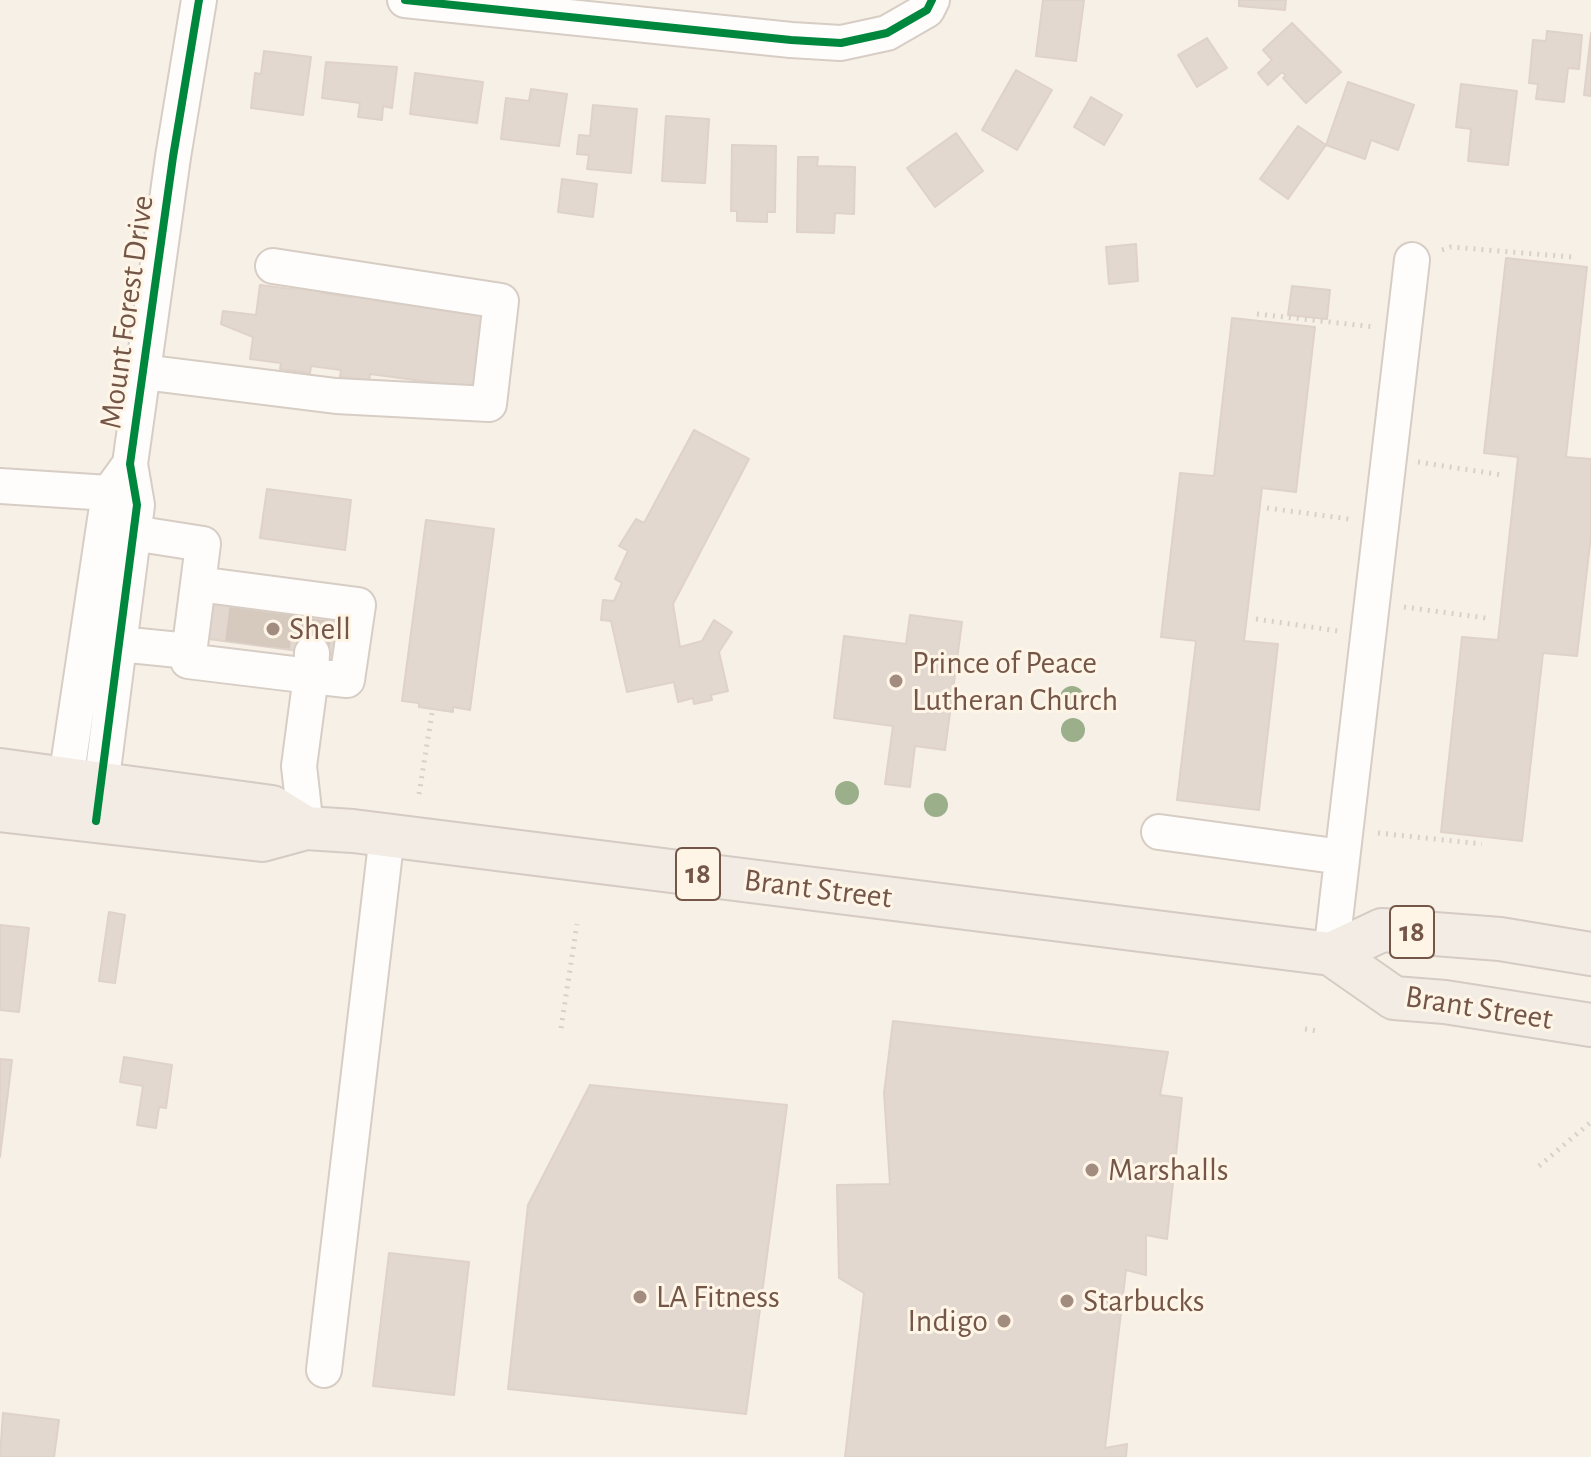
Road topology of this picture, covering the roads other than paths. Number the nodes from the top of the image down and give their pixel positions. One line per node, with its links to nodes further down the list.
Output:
1 (199, 0): 7 (street, Mount Forest Drive)
2 (405, 0): 4 (street)
3 (932, 0): 4 (street)
4 (589, 10)
5 (1412, 260): 22 (street)
6 (273, 266): 7 (street)
7 (143, 372): 8 (street, Mount Forest Drive)
8 (130, 464): 10 (street, Mount Forest Drive); 11 (street, Mount Forest Drive)
9 (0, 486): 10 (street)
10 (109, 493): 17 (street, Mount Forest Drive)
11 (133, 533): 12 (street); 13 (street, Mount Forest Drive)
12 (198, 584): 14 (street); 15 (street)
13 (119, 644): 14 (street); 17 (street, Mount Forest Drive)
14 (189, 651): 15 (street)
15 (311, 664): 19 (street)
16 (0, 770): 17 (main road, Brant Street / 18)
17 (82, 800): 18 (main road, Brant Street / 18); 19 (main road, Brant Street / 18)
18 (0, 810)
19 (306, 828): 21 (main road, Brant Street / 18)
20 (1159, 832): 22 (street)
21 (387, 835): 24 (main road, Brant Street / 18); 27 (street)
22 (1342, 857): 24 (street)
23 (1583, 949): 24 (main road, Brant Street / 18)
24 (1331, 954): 25 (main road, Brant Street / 18)
25 (1574, 1022): 26 (main road)
26 (1591, 1052)
27 (324, 1370)

